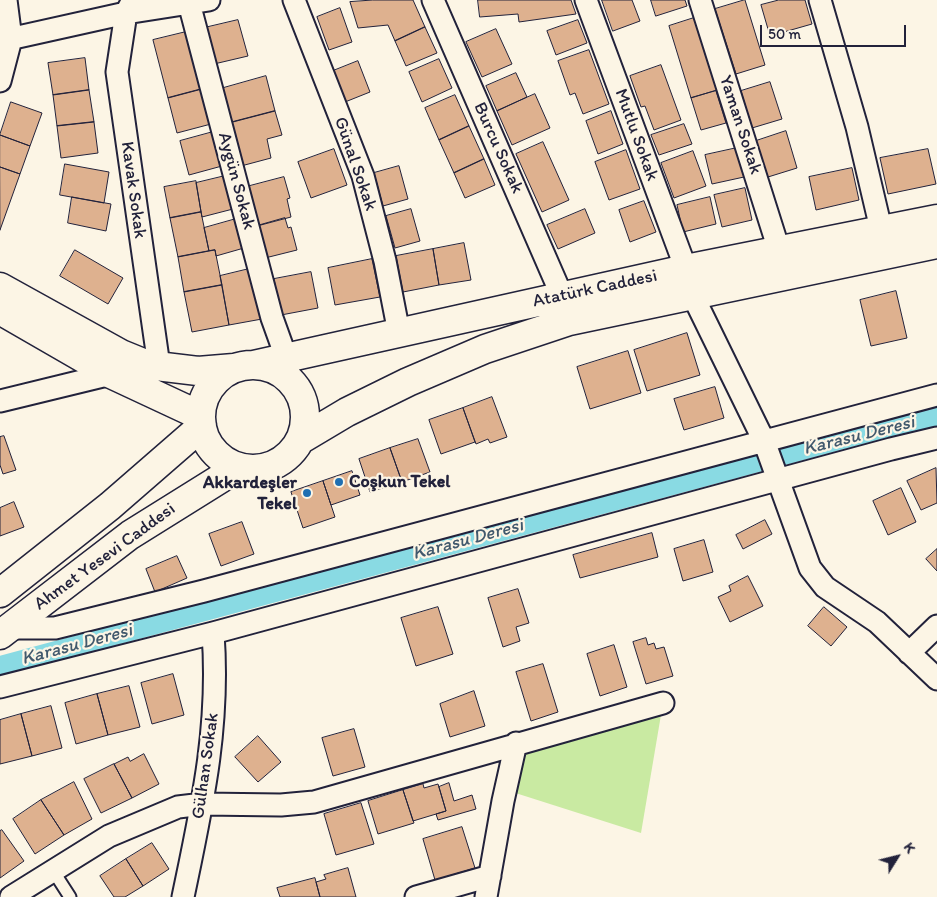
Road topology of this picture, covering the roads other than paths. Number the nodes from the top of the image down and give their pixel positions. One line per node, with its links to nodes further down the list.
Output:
1 (6, 0): 9 (street)
2 (294, 0): 19 (street, Günal Sokak)
3 (433, 0): 17 (street, Burcu Sokak)
4 (586, 0): 15 (street, Mutlu Sokak)
5 (700, 0): 14 (street, Yaman Sokak)
6 (820, 0): 12 (street)
7 (199, 2): 8 (street); 20 (street, Aygün Sokak)
8 (130, 6): 9 (street); 21 (street, Kavak Sokak)
9 (6, 40): 10 (street)
10 (0, 81)
11 (937, 219): 12 (highway, Atatürk Caddesi)
12 (881, 229): 14 (highway, Atatürk Caddesi)
13 (937, 244): 15 (highway, Atatürk Caddesi)
14 (779, 250): 15 (highway, Atatürk Caddesi)
15 (689, 282): 17 (highway, Atatürk Caddesi); 28 (highway, Atatürk Caddesi); 29 (street, Mutlu Sokak)
16 (0, 287): 21 (highway)
17 (562, 296): 19 (highway, Atatürk Caddesi)
18 (0, 310): 23 (highway)
19 (399, 332): 20 (highway, Atatürk Caddesi)
20 (286, 357): 22 (highway, Atatürk Caddesi)
21 (159, 366): 22 (highway)
22 (244, 366): 26 (highway, Atatürk Caddesi); 28 (highway)
23 (111, 374): 25 (street); 26 (highway)
24 (937, 396): 29 (street)
25 (0, 401)
26 (201, 421): 30 (highway); 32 (highway, Ahmet Yesevi Caddesi)
27 (937, 438): 31 (street)
28 (300, 440): 30 (highway, Atatürk Caddesi)
29 (764, 441): 31 (street, Mutlu Sokak); 34 (street)
30 (239, 467): 34 (highway, Ahmet Yesevi Caddesi)
31 (779, 481): 35 (street); 36 (street, Mutlu Sokak)
32 (0, 593)
33 (937, 626): 36 (street)
34 (4, 631)
35 (213, 634): 38 (street); 41 (street, Gülhan Sokak)
36 (909, 653): 37 (street, Mutlu Sokak)
37 (937, 680)
38 (0, 687)
39 (663, 703): 40 (street)
40 (516, 744): 41 (street); 43 (street)
41 (202, 804): 42 (street); 46 (street, Gülhan Sokak)
42 (52, 869): 44 (street); 45 (lane)
43 (490, 876): 47 (street); 48 (street)
44 (12, 897)
45 (70, 897)
46 (183, 897)
47 (416, 897)
48 (486, 897)

